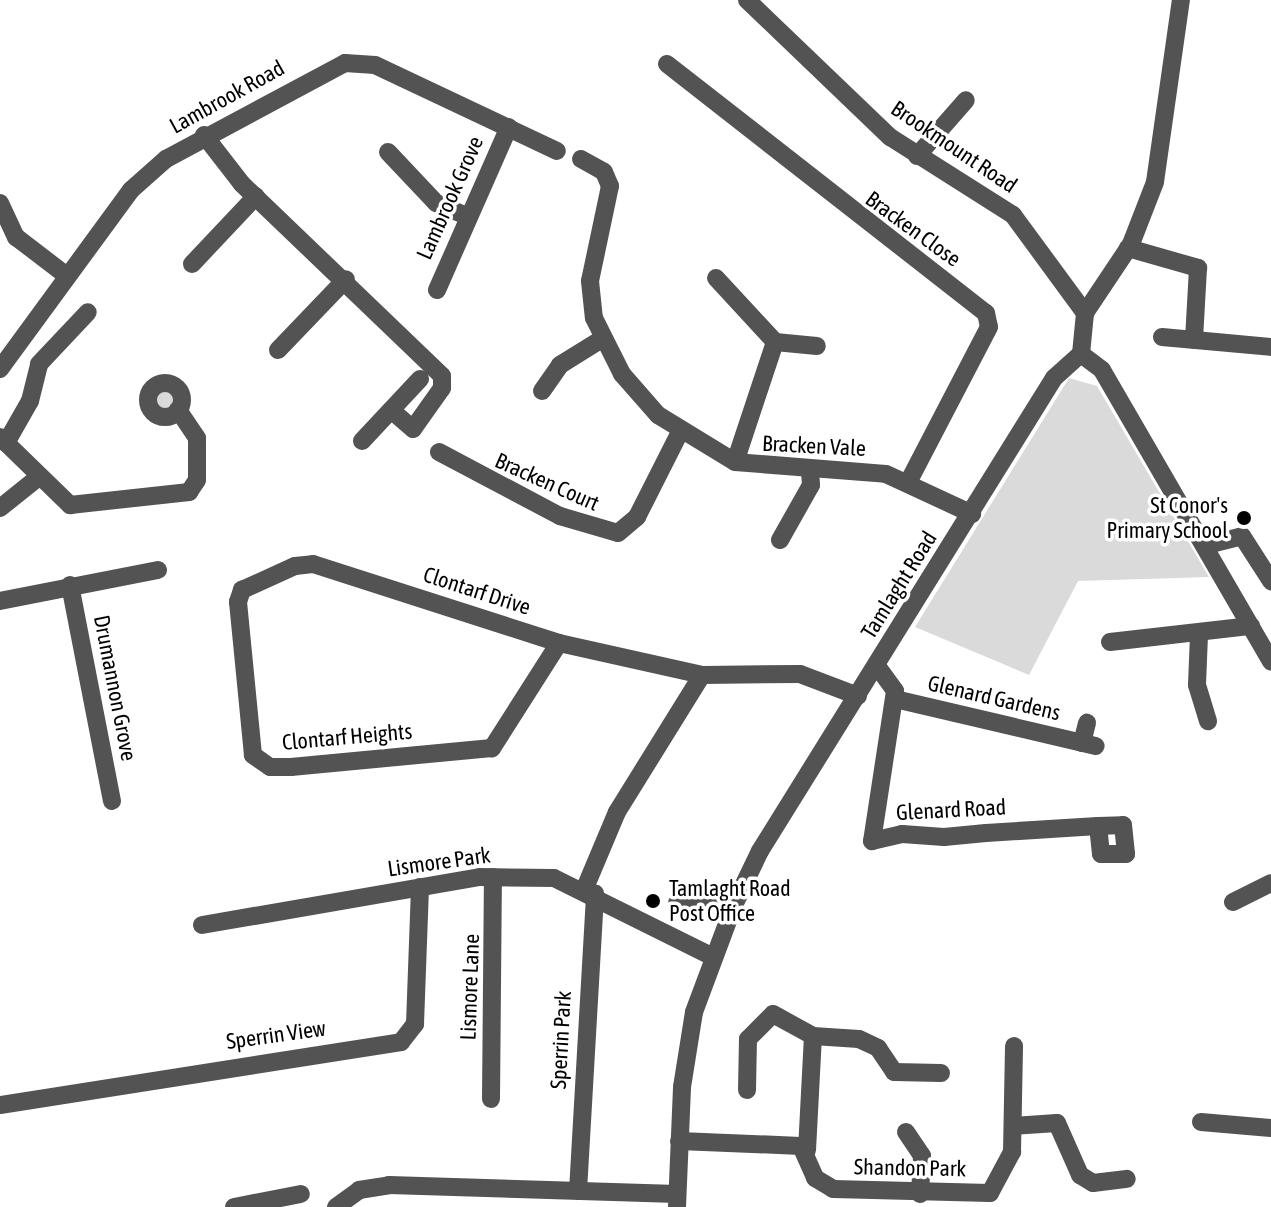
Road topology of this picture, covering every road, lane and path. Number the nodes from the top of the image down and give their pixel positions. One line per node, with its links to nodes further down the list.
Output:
1 (747, 0): 9 (street, Brookmount Road)
2 (1181, 0): 14 (street)
3 (667, 64): 42 (street, Bracken Close)
4 (966, 100): 9 (street)
5 (509, 127): 6 (street, Lambrook Road); 7 (street, Lambrook Road); 13 (street, Lambrook Grove)
6 (204, 135): 11 (street); 16 (street, Lambrook Road)
7 (557, 151)
8 (388, 152): 13 (street)
9 (917, 156): 21 (street, Brookmount Road)
10 (581, 159): 23 (street, Bracken Vale)
11 (256, 196): 15 (street); 18 (street)
12 (0, 203): 16 (street)
13 (467, 216): 19 (street, Lambrook Grove)
14 (1128, 248): 21 (street); 24 (street)
15 (192, 264)
16 (67, 276): 30 (street, Lambrook Road)
17 (716, 278): 25 (street)
18 (346, 279): 28 (street); 34 (street)
19 (437, 290)
20 (88, 312): 36 (street)
21 (1085, 313): 29 (street)
22 (1162, 337): 24 (street)
23 (602, 339): 32 (street); 35 (street, Bracken Vale)
24 (1194, 340): 27 (street)
25 (775, 342): 26 (street); 39 (street)
26 (817, 346)
27 (1271, 347)
28 (278, 350)
29 (1081, 354): 44 (street, Tamlaght Road); 46 (street)
30 (0, 369)
31 (420, 379): 34 (street)
32 (542, 391)
33 (178, 410): 41 (street)
34 (391, 410): 37 (street)
35 (680, 432): 38 (street, Bracken Court); 39 (street, Bracken Vale)
36 (3, 440): 41 (street)
37 (362, 441)
38 (439, 452)
39 (735, 462): 40 (street, Bracken Vale)
40 (810, 470): 42 (street, Bracken Vale); 45 (street)
41 (40, 476): 43 (street)
42 (909, 481): 44 (street, Bracken Vale)
43 (0, 508)
44 (972, 514): 57 (street, Tamlaght Road)
45 (780, 540)
46 (1207, 545): 48 (street); 52 (street)
47 (158, 570): 49 (street)
48 (1271, 581)
49 (70, 585): 51 (street); 63 (street, Drumannon Grove)
50 (242, 590): 55 (street, Clontarf Drive); 55 (street, Clontarf Heights)
51 (0, 601)
52 (1260, 629): 53 (street); 56 (street)
53 (1199, 635): 54 (street); 61 (street)
54 (1110, 642)
55 (559, 643): 58 (street, Clontarf Drive)
56 (1271, 661)
57 (877, 666): 59 (street, Tamlaght Road); 60 (street)
58 (702, 675): 59 (street, Clontarf Drive); 68 (street)
59 (858, 696): 71 (street, Tamlaght Road)
60 (895, 699): 62 (street, Glenard Gardens); 64 (street, Glenard Road)
61 (1208, 721)
62 (1087, 723)
63 (112, 801)
64 (1098, 826): 64 (street, Glenard Road)
65 (493, 877): 67 (street, Lismore Park); 68 (street, Lismore Park); 78 (street, Lismore Lane)
66 (1271, 883): 69 (street)
67 (420, 887): 72 (street, Lismore Park); 79 (street, Sperrin View)
68 (590, 890): 73 (street, Lismore Park); 87 (street, Sperrin Park)
69 (1233, 902)
70 (677, 903): 71 (street)
71 (733, 909): 73 (street, Tamlaght Road)
72 (202, 925)
73 (713, 957): 84 (street, Tamlaght Road)
74 (813, 1036): 76 (street); 77 (street); 85 (street, Shandon Park)
75 (1014, 1046): 81 (street, Shandon Park)
76 (941, 1073)
77 (747, 1090)
78 (491, 1099)
79 (0, 1105)
80 (1201, 1122): 82 (street)
81 (1013, 1126): 86 (street); 91 (street, Shandon Park)
82 (1271, 1128)
83 (906, 1132): 89 (street)
84 (679, 1141): 85 (street); 92 (street, Tamlaght Road)
85 (807, 1150): 89 (street, Shandon Park)
86 (1127, 1179)
87 (578, 1191): 90 (street); 92 (street)
88 (301, 1194): 93 (street)
89 (920, 1194): 91 (street, Shandon Park)
90 (550, 1198): 94 (street)
91 (993, 1200)
92 (677, 1201)
93 (234, 1207)
94 (336, 1207)

